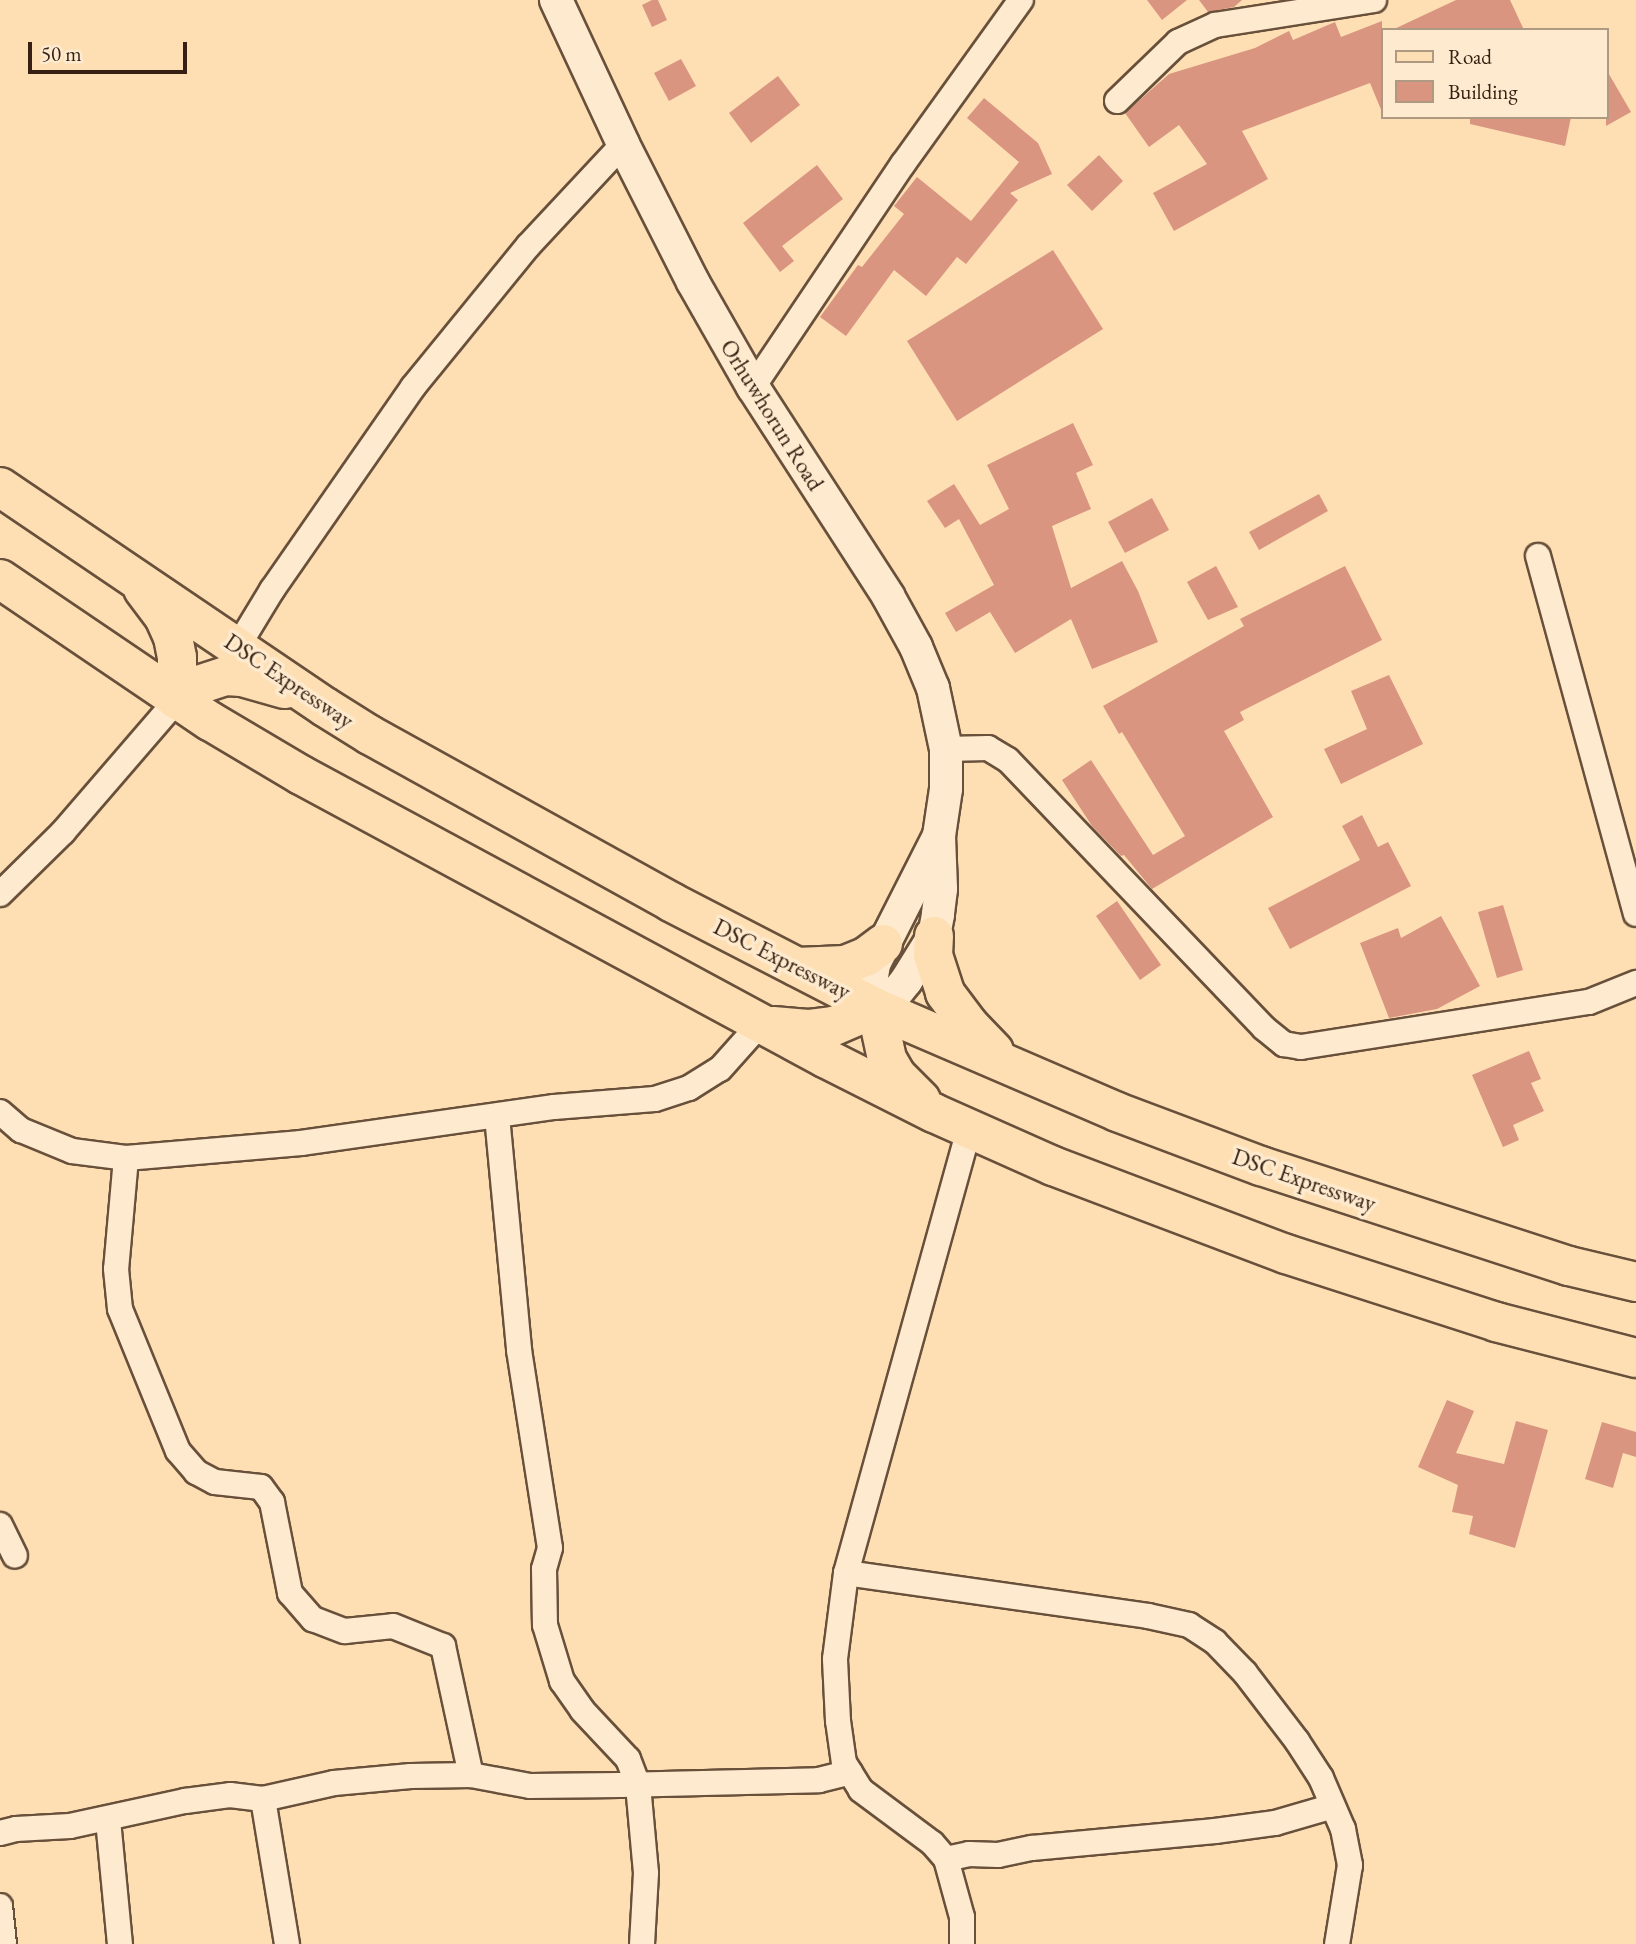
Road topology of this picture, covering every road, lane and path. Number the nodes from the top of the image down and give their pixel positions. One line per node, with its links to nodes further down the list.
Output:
1 (556, 0): 5 (street, Orhuwhorun Road)
2 (1021, 0): 6 (street)
3 (1374, 0): 4 (street)
4 (1117, 101)
5 (623, 144): 6 (street, Orhuwhorun Road); 11 (street)
6 (753, 387): 14 (street, Orhuwhorun Road)
7 (0, 487): 9 (main road, DSC Expressway)
8 (1538, 556): 17 (street)
9 (134, 578): 11 (main road, DSC Expressway); 12 (main road)
10 (0, 579): 12 (main road)
11 (237, 646): 13 (main road, DSC Expressway)
12 (177, 700): 13 (main road); 16 (street); 23 (main road)
13 (324, 707): 20 (main road, DSC Expressway)
14 (946, 749): 15 (street, Orhuwhorun Road); 21 (street)
15 (939, 836): 18 (street); 19 (street)
16 (0, 894)
17 (1636, 914)
18 (934, 936): 22 (street); 24 (main road)
19 (883, 944): 20 (main road); 22 (street)
20 (795, 967): 22 (main road, DSC Expressway)
21 (1636, 983)
22 (876, 1008): 23 (main road); 24 (main road, DSC Expressway); 26 (main road)
23 (761, 1023): 26 (main road); 27 (street)
24 (1006, 1063): 30 (main road, DSC Expressway)
25 (0, 1112): 29 (street)
26 (934, 1113): 28 (main road)
27 (497, 1116): 29 (street); 37 (street)
28 (969, 1129): 31 (main road); 34 (street)
29 (126, 1158): 36 (street)
30 (1636, 1282)
31 (1636, 1358)
32 (0, 1525): 33 (street)
33 (15, 1556)
34 (846, 1573): 35 (street); 39 (street)
35 (850, 1772): 37 (street); 42 (street)
36 (471, 1775): 37 (street); 38 (street)
37 (638, 1785): 47 (street)
38 (263, 1799): 40 (street); 46 (street)
39 (1333, 1805): 42 (street); 49 (street)
40 (108, 1820): 41 (street); 45 (street)
41 (0, 1833)
42 (946, 1859): 48 (street)
43 (0, 1906): 44 (street)
44 (4, 1944)
45 (120, 1944)
46 (287, 1944)
47 (642, 1944)
48 (962, 1944)
49 (1337, 1944)

